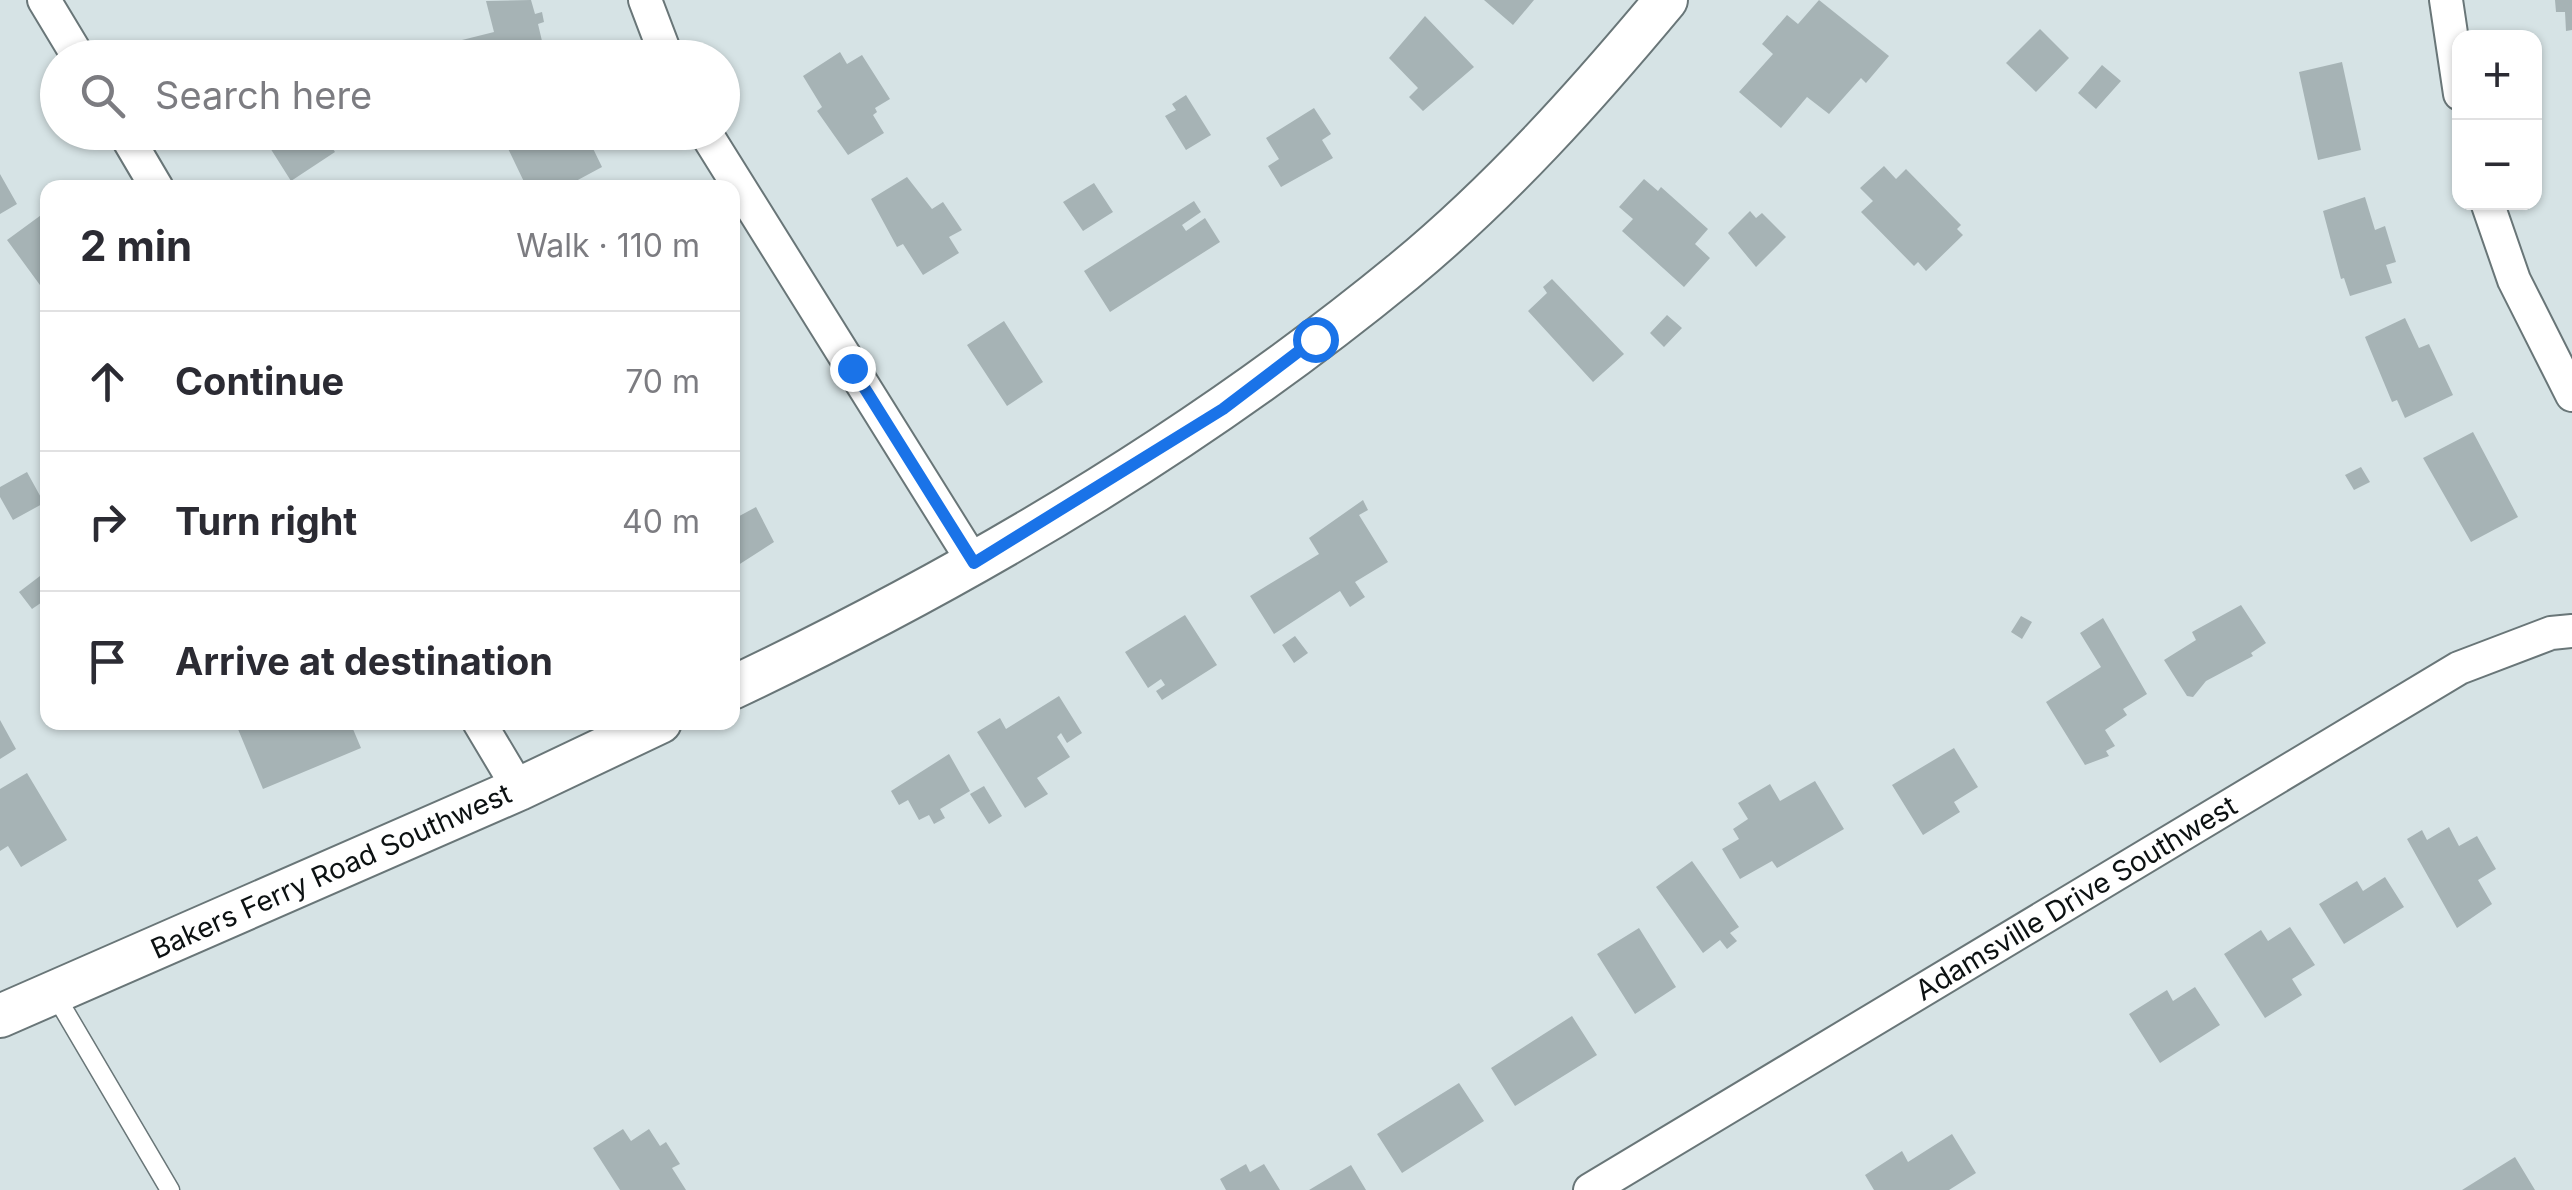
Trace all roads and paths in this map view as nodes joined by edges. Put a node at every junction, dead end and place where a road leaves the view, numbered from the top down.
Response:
1 (44, 0) edge
2 (645, 0) edge
3 (1666, 0) edge
4 (2446, 0) edge
5 (68, 40) edge
6 (660, 40) edge
7 (2452, 40) edge
8 (135, 150) edge
9 (716, 150) edge
10 (152, 180) edge
11 (735, 180) edge
12 (740, 188) edge
13 (2490, 210) edge
14 (2572, 395) edge
15 (974, 563) junction
16 (2572, 631) edge
17 (740, 684) edge
18 (484, 730) edge
19 (643, 730) edge
20 (519, 789) junction
21 (53, 992) junction
22 (0, 1016) edge
23 (170, 1190) edge
24 (1590, 1190) edge

1 - 5 street
2 - 6 street
3 - 15 street
4 - 7 street
8 - 10 street
9 - 11 street
12 - 15 street
13 - 14 street
15 - 17 street
16 - 24 street, Adamsville Drive Southwest
18 - 20 street
19 - 20 street, Bakers Ferry Road Southwest
20 - 21 street, Bakers Ferry Road Southwest
21 - 22 street, Bakers Ferry Road Southwest
21 - 23 lane

